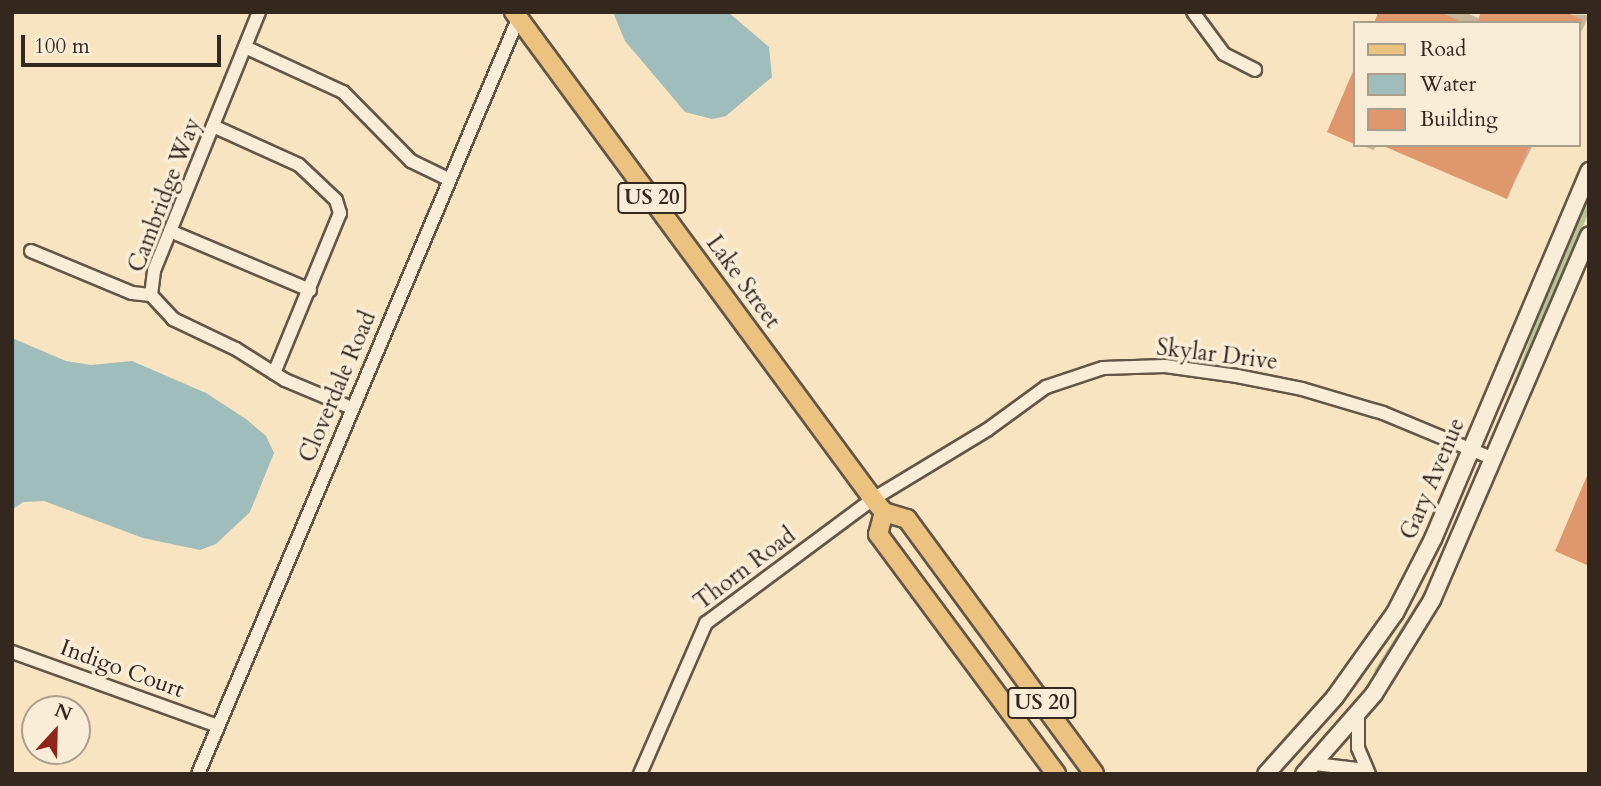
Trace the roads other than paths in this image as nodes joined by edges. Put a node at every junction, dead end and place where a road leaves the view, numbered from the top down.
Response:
1 (259, 12) edge
2 (1193, 12) edge
3 (518, 14) edge
4 (245, 47) junction
5 (1255, 70) dead end
6 (213, 126) junction
7 (1589, 171) edge
8 (448, 179) junction
9 (170, 231) junction
10 (1589, 235) edge
11 (31, 251) dead end
12 (310, 290) junction
13 (151, 295) junction
14 (274, 373) junction
15 (352, 408) junction
16 (1471, 448) junction
17 (1494, 459) junction
18 (879, 505) junction
19 (12, 652) edge
20 (1358, 715) junction
21 (218, 726) junction
22 (1309, 769) edge
23 (1368, 772) edge
24 (198, 774) edge
25 (639, 774) edge
26 (1056, 774) edge
27 (1094, 774) edge
28 (1266, 774) edge

1 - 4 street, Cambridge Way
2 - 5 street
3 - 8 street, Cloverdale Road
3 - 18 main road, Lake Street / US 20
4 - 6 street, Cambridge Way
4 - 8 street
6 - 9 street, Cambridge Way
6 - 12 street
7 - 16 main road, Gary Avenue
8 - 15 street, Cloverdale Road
9 - 12 street
9 - 13 street, Cambridge Way
10 - 17 main road
11 - 13 street
12 - 14 street
13 - 14 street, Cambridge Way
14 - 15 street, Cambridge Way
15 - 21 street, Cloverdale Road
16 - 17 street, Skylar Drive
16 - 18 street, Skylar Drive
16 - 28 main road, Gary Avenue
17 - 20 main road
18 - 25 street, Thorn Road
18 - 26 main road, US 20
18 - 27 main road, Lake Street / US 20
19 - 21 street, Indigo Court
20 - 22 main road
20 - 23 street
21 - 24 street, Cloverdale Road
22 - 23 street

